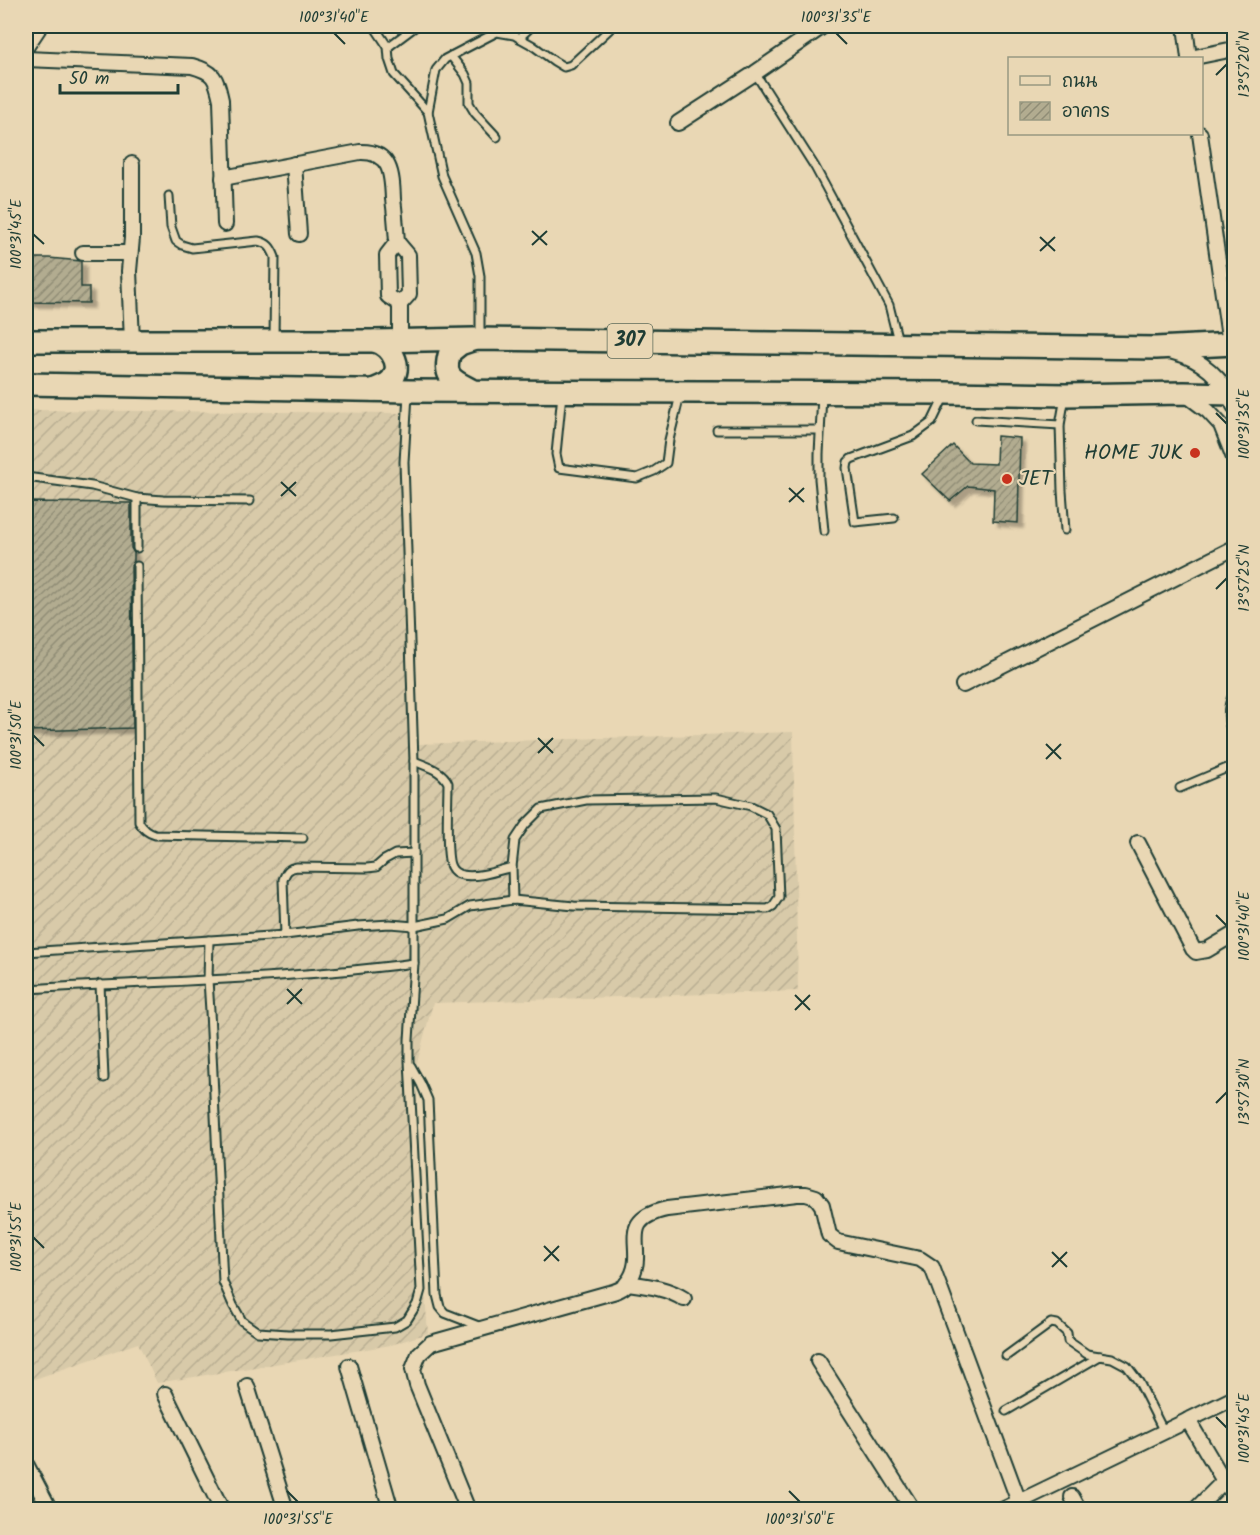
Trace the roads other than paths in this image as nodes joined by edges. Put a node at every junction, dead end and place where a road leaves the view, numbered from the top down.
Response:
1 (40, 26) edge
2 (374, 26) edge
3 (416, 26) edge
4 (532, 26) edge
5 (613, 26) edge
6 (823, 26) edge
7 (1185, 26) edge
8 (519, 38) junction
9 (26, 47) edge
10 (388, 47) junction
11 (1234, 49) edge
12 (451, 56) junction
13 (1190, 57) edge
14 (1195, 57) edge
15 (26, 59) edge
16 (754, 73) junction
17 (428, 112) junction
18 (678, 123) dead end
19 (1200, 135) edge
20 (497, 137) dead end
21 (132, 164) dead end
22 (294, 164) junction
23 (224, 178) junction
24 (169, 196) dead end
25 (225, 224) dead end
26 (298, 234) dead end
27 (397, 242) junction
28 (83, 253) dead end
29 (130, 253) junction
30 (400, 304) junction
31 (477, 340) junction
32 (26, 341) edge
33 (132, 341) junction
34 (274, 341) junction
35 (375, 341) junction
36 (400, 341) junction
37 (898, 344) junction
38 (1232, 344) edge
39 (1156, 348) junction
40 (26, 384) edge
41 (373, 390) junction
42 (409, 391) junction
43 (474, 392) junction
44 (563, 392) junction
45 (681, 392) junction
46 (822, 393) junction
47 (946, 393) junction
48 (1184, 393) junction
49 (1065, 395) junction
50 (1233, 398) edge
51 (976, 420) dead end
52 (1060, 425) junction
53 (717, 430) dead end
54 (820, 430) junction
55 (1234, 458) edge
56 (26, 477) edge
57 (136, 498) junction
58 (250, 501) dead end
59 (894, 518) dead end
60 (1065, 530) dead end
61 (824, 531) dead end
62 (137, 548) dead end
63 (1234, 548) edge
64 (137, 566) dead end
65 (963, 685) dead end
66 (1234, 693) edge
67 (1234, 740) edge
68 (414, 761) junction
69 (1234, 765) edge
70 (1180, 788) dead end
71 (303, 838) dead end
72 (1138, 843) dead end
73 (414, 854) junction
74 (512, 867) junction
75 (513, 900) junction
76 (414, 926) junction
77 (1234, 934) edge
78 (285, 935) junction
79 (209, 940) junction
80 (26, 952) edge
81 (414, 963) junction
82 (207, 980) junction
83 (100, 984) junction
84 (26, 989) edge
85 (409, 1061) junction
86 (104, 1078) dead end
87 (627, 1283) junction
88 (684, 1299) dead end
89 (483, 1328) junction
90 (1006, 1356) dead end
91 (1100, 1356) junction
92 (818, 1361) dead end
93 (349, 1366) dead end
94 (247, 1386) dead end
95 (165, 1394) dead end
96 (1234, 1398) edge
97 (1006, 1411) dead end
98 (1188, 1420) junction
99 (1164, 1432) junction
100 (26, 1464) edge
101 (1231, 1488) edge
102 (1072, 1497) dead end
103 (1019, 1502) junction
104 (50, 1509) edge
105 (222, 1509) edge
106 (286, 1509) edge
107 (391, 1509) edge
108 (468, 1509) edge
109 (913, 1509) edge
110 (1002, 1509) edge
111 (1080, 1509) edge
112 (1195, 1509) edge

1 - 9 street
2 - 10 lane
3 - 10 lane
4 - 8 lane
5 - 8 lane
6 - 16 street
7 - 13 street
8 - 12 lane
10 - 17 lane
11 - 14 street
12 - 17 lane
12 - 20 lane
15 - 23 street
16 - 18 street
16 - 37 lane
17 - 31 lane
19 - 38 street
21 - 29 street
22 - 23 street
22 - 26 street
22 - 27 street
23 - 25 street
24 - 34 lane
27 - 30 street
27 - 30 street
28 - 29 street
29 - 33 street
30 - 36 street
31 - 36 main road, 307
31 - 37 main road, 307
31 - 43 main road
32 - 33 main road, 307
33 - 34 main road, 307
34 - 35 main road, 307
35 - 36 main road, 307
35 - 41 main road
37 - 39 main road, 307
38 - 39 main road, 307
39 - 50 street
40 - 41 main road
41 - 42 main road
42 - 43 main road
42 - 68 lane
43 - 44 main road
44 - 45 main road
44 - 45 lane
45 - 46 main road
46 - 47 main road
46 - 54 lane
47 - 49 main road
47 - 59 lane
48 - 49 main road
48 - 50 main road
48 - 55 street
49 - 52 lane
51 - 52 lane
52 - 60 lane
53 - 54 lane
54 - 61 lane
56 - 57 lane
57 - 58 lane
57 - 62 lane
63 - 65 street
64 - 71 lane
66 - 67 lane
68 - 73 lane
68 - 74 lane
69 - 70 lane
72 - 77 street
73 - 76 lane
73 - 78 lane
74 - 75 lane
74 - 75 lane
75 - 76 lane
76 - 78 lane
76 - 81 lane
78 - 79 lane
79 - 80 lane
79 - 82 lane
81 - 82 lane
81 - 85 lane
82 - 83 lane
82 - 85 lane
83 - 84 lane
83 - 86 lane
85 - 89 lane
87 - 88 street
87 - 89 street
87 - 103 street
89 - 108 street
90 - 91 lane
91 - 97 lane
91 - 99 lane
92 - 109 street
93 - 107 street
94 - 106 street
95 - 105 street
96 - 98 street
98 - 99 street
98 - 101 street
99 - 103 street
100 - 104 street
101 - 112 street
102 - 111 street
103 - 110 street

